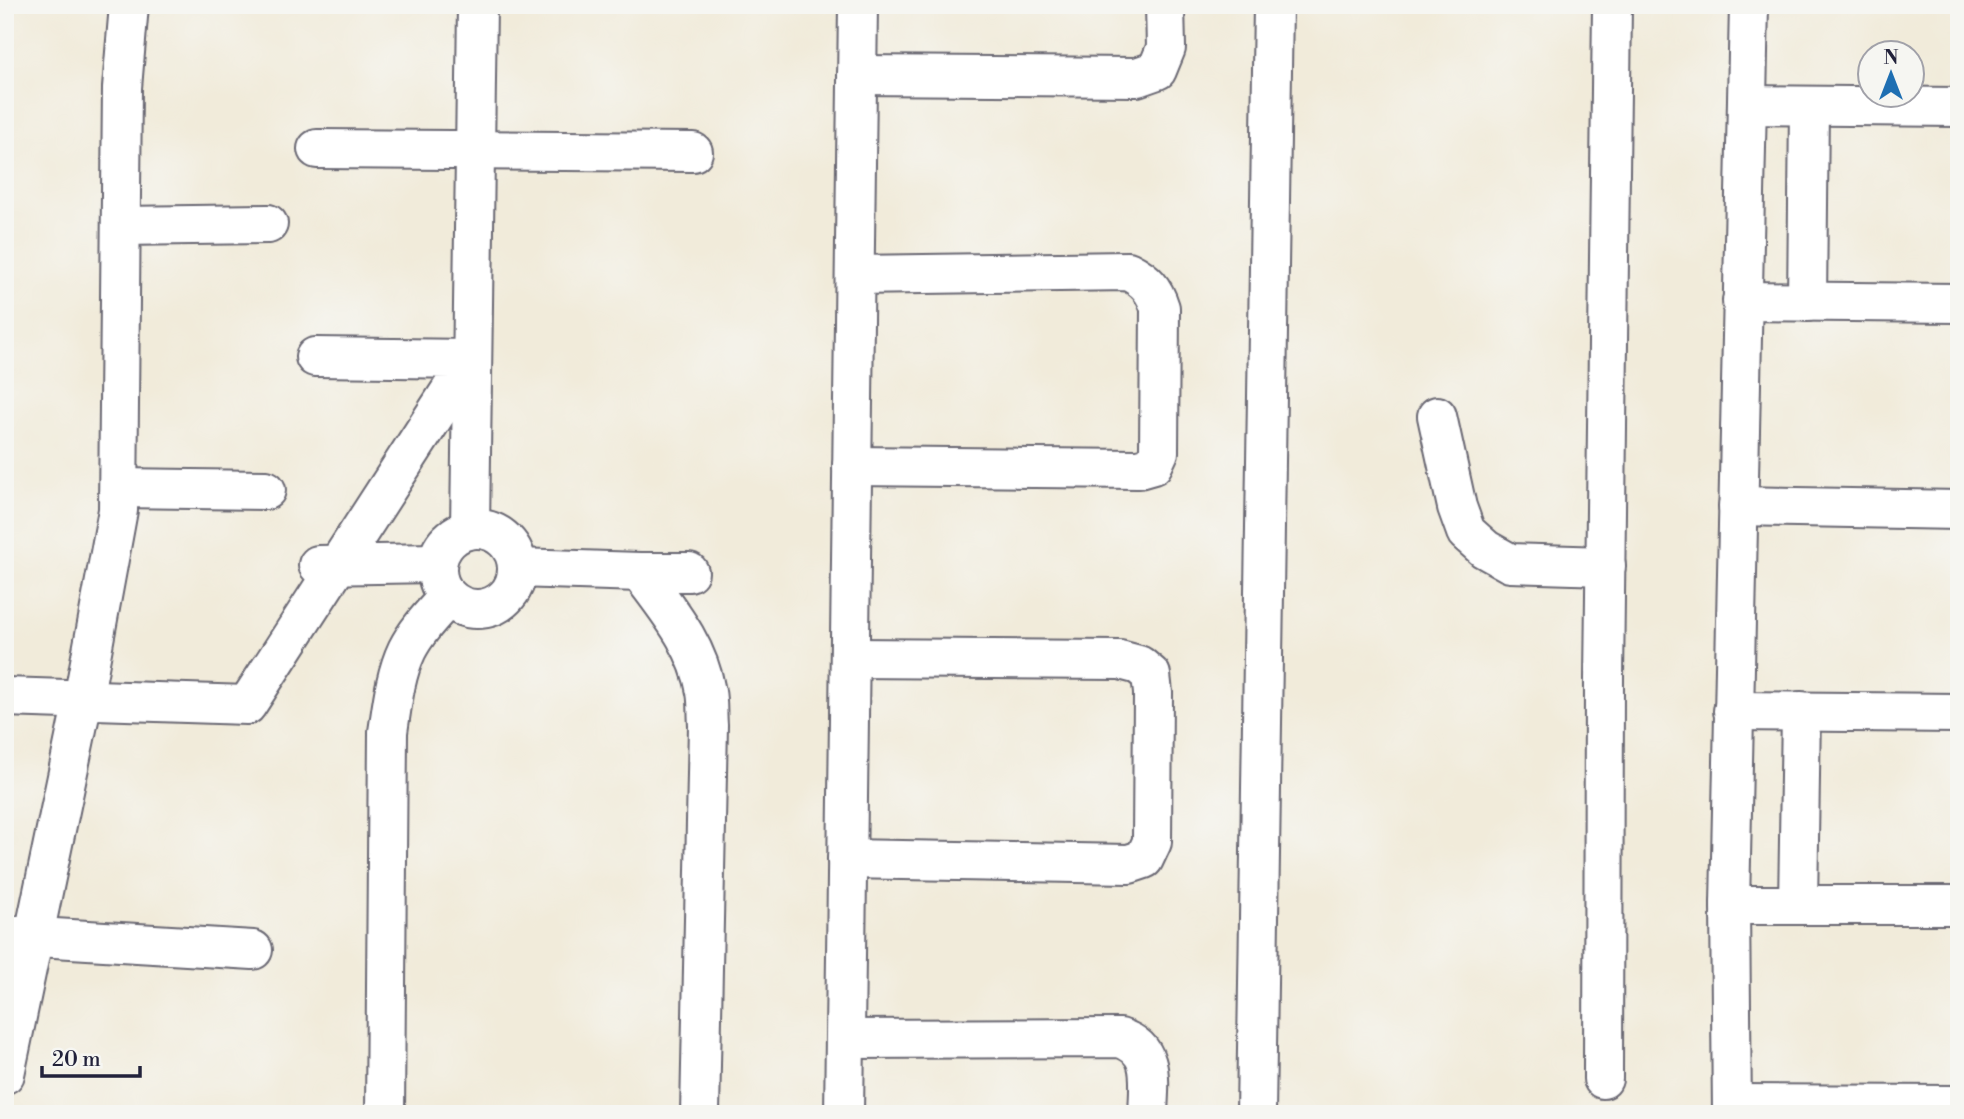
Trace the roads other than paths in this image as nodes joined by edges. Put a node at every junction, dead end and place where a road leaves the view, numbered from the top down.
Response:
1 (129, 5) edge
2 (477, 5) edge
3 (858, 5) edge
4 (1165, 5) edge
5 (1273, 5) edge
6 (1612, 5) edge
7 (1749, 5) edge
8 (857, 75) junction
9 (1747, 105) junction
10 (1809, 107) junction
11 (1959, 107) edge
12 (317, 149) dead end
13 (475, 150) junction
14 (693, 152) dead end
15 (268, 224) dead end
16 (121, 226) junction
17 (855, 275) junction
18 (1742, 301) junction
19 (1807, 302) junction
20 (1959, 303) edge
21 (315, 357) dead end
22 (471, 359) junction
23 (1437, 416) dead end
24 (852, 466) junction
25 (119, 488) junction
26 (266, 490) dead end
27 (1738, 506) junction
28 (1959, 510) edge
29 (470, 529) junction
30 (312, 565) dead end
31 (1606, 566) junction
32 (517, 568) junction
33 (640, 572) junction
34 (689, 572) dead end
35 (442, 580) junction
36 (850, 658) junction
37 (5, 697) edge
38 (83, 701) junction
39 (1734, 711) junction
40 (1801, 711) junction
41 (1959, 713) edge
42 (848, 859) junction
43 (1730, 905) junction
44 (1798, 905) junction
45 (1959, 905) edge
46 (20, 935) edge
47 (253, 950) dead end
48 (845, 1039) junction
49 (5, 1074) edge
50 (1603, 1079) dead end
51 (1959, 1105) edge
52 (1732, 1109) edge
53 (1794, 1109) edge
54 (385, 1114) edge
55 (700, 1114) edge
56 (844, 1114) edge
57 (1148, 1114) edge
58 (1256, 1114) edge

1 - 16 street
2 - 13 street
3 - 8 street
4 - 8 street
5 - 58 street
6 - 31 street
7 - 9 street
8 - 17 street
9 - 10 street
9 - 18 street
10 - 11 street
10 - 19 street
12 - 13 street
13 - 14 street
13 - 22 street
15 - 16 street
16 - 25 street
17 - 24 street
17 - 24 street
18 - 19 street
18 - 27 street
19 - 20 street
21 - 22 street
22 - 29 street
22 - 38 street
23 - 31 street
24 - 36 street
25 - 26 street
25 - 38 street
27 - 28 street
27 - 39 street
29 - 32 street
29 - 35 street
30 - 35 street
31 - 50 street
32 - 33 street
32 - 35 street
33 - 34 street
33 - 55 street
35 - 54 street
36 - 42 street
36 - 42 street
37 - 38 street
38 - 46 street
39 - 40 street
39 - 43 street
40 - 41 street
40 - 44 street
42 - 48 street
43 - 44 street
43 - 52 street
44 - 45 street
46 - 47 street
46 - 49 street
48 - 56 street
48 - 57 street
51 - 53 street
52 - 53 street

